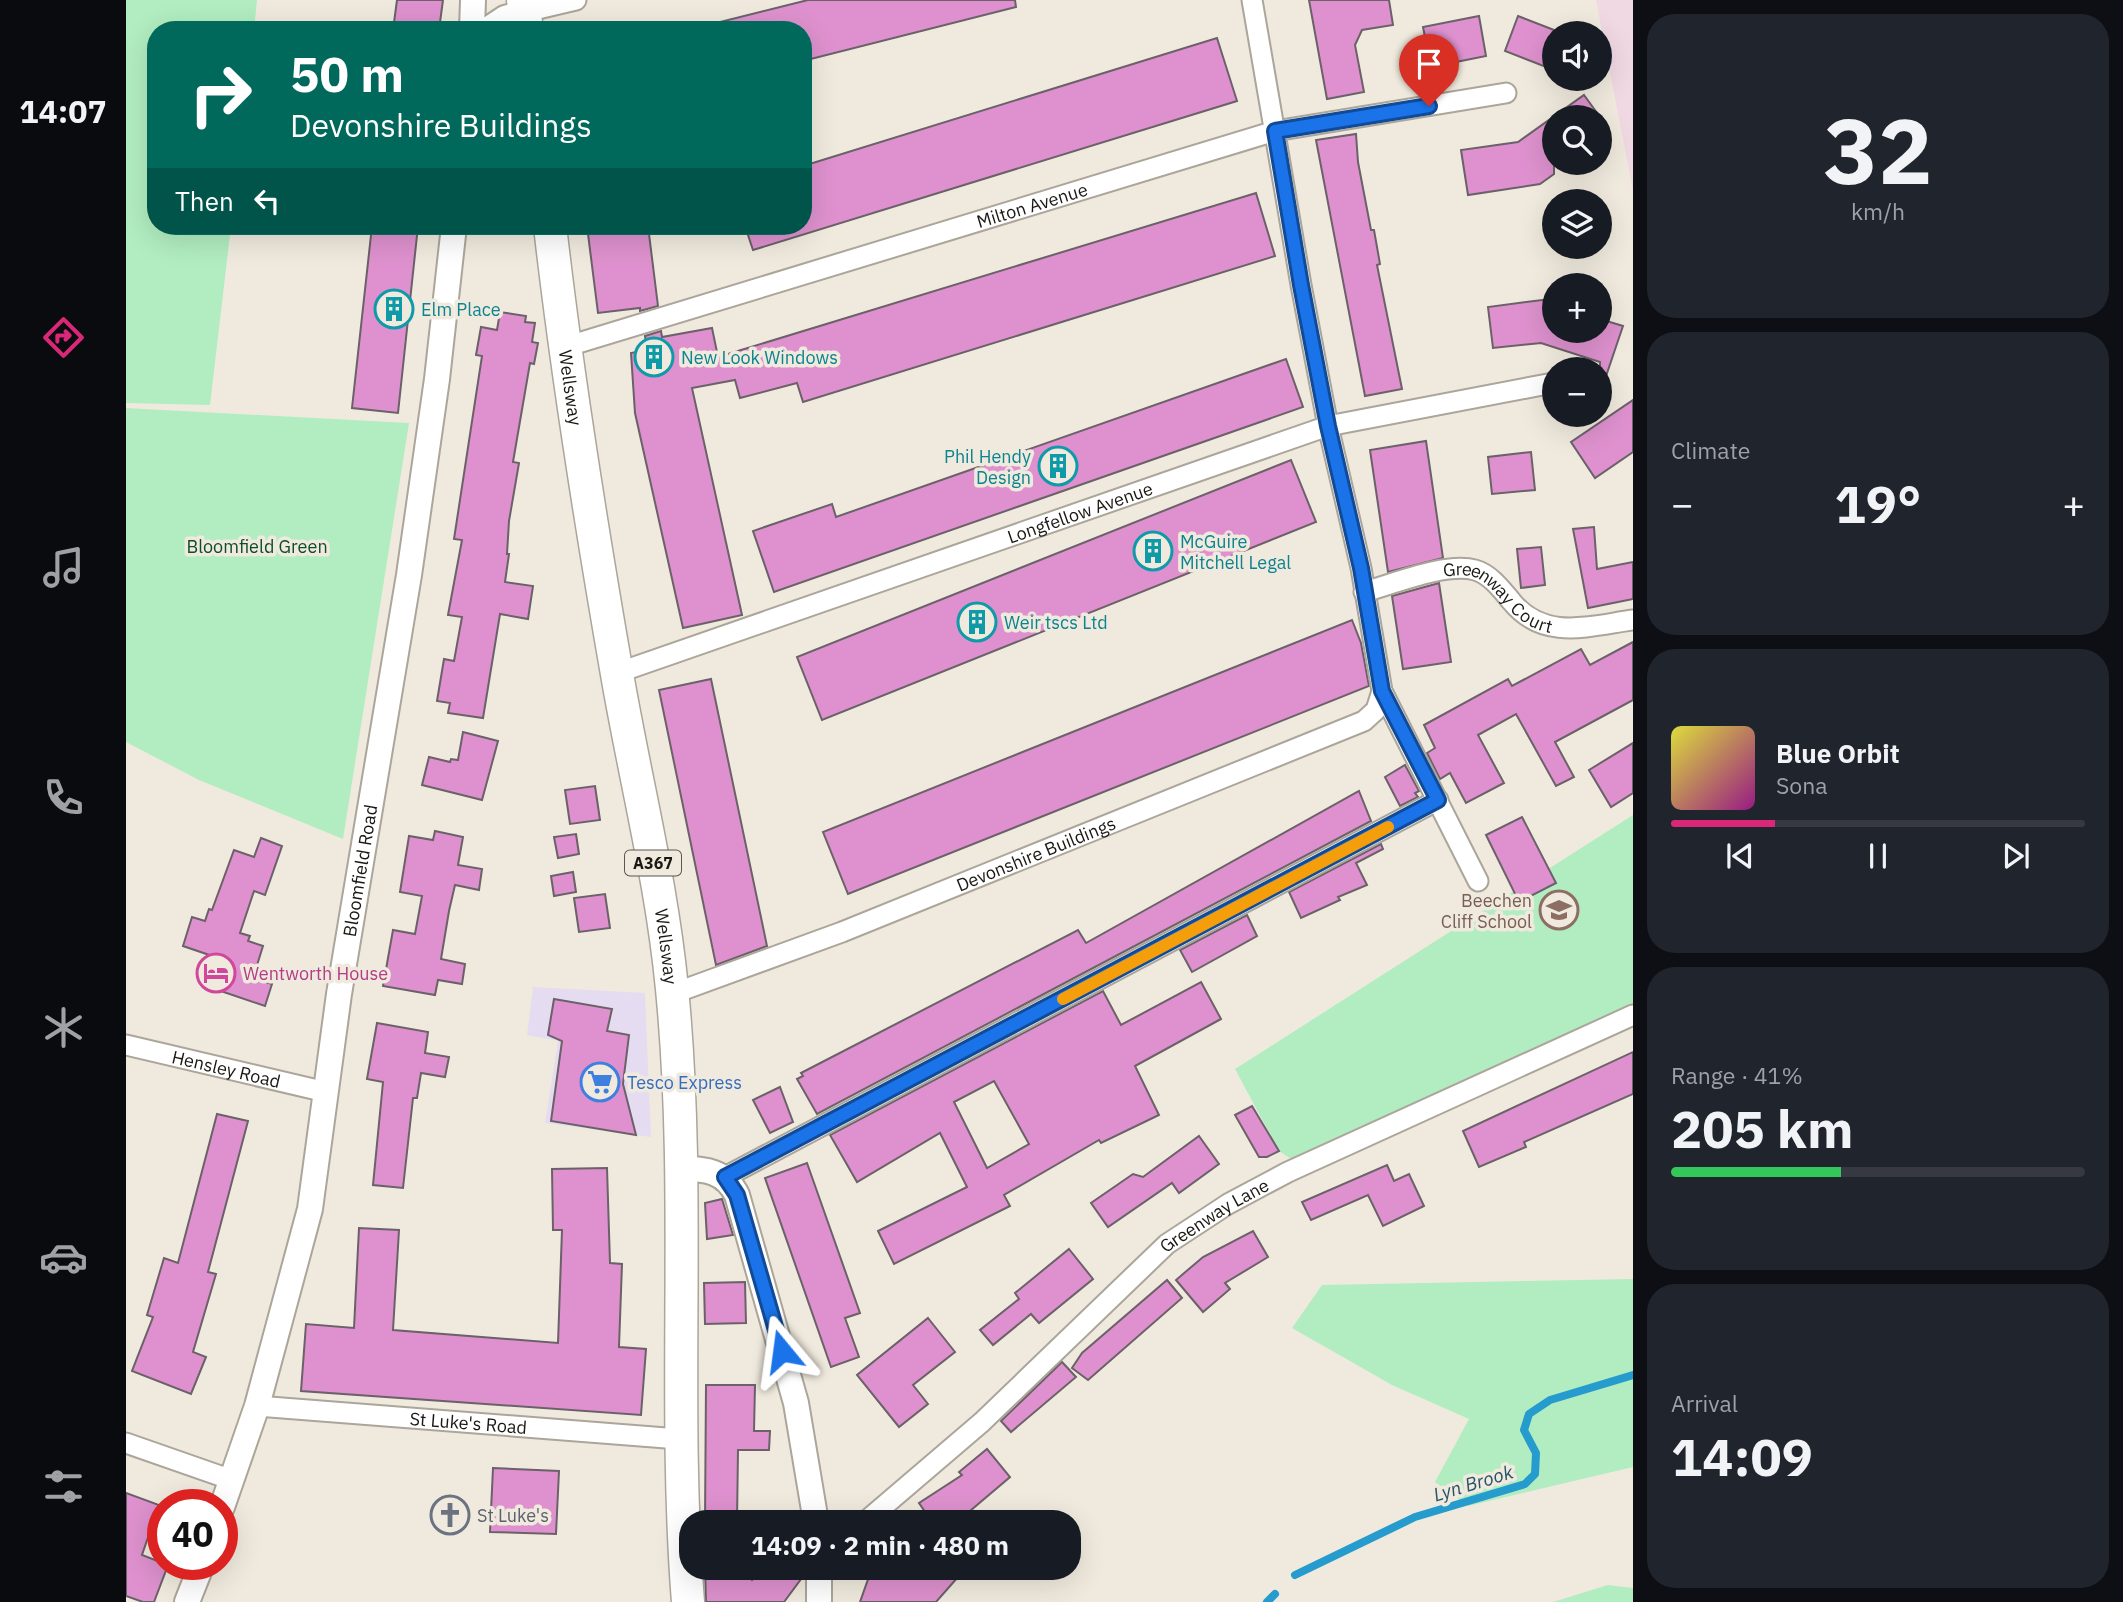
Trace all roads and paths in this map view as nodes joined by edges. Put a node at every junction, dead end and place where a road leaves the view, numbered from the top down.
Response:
1 (473, 0) edge
2 (576, 0) edge
3 (1252, 0) edge
4 (525, 14) edge
5 (472, 21) edge
6 (500, 21) edge
7 (1506, 93) dead end
8 (1275, 131) junction
9 (453, 235) edge
10 (551, 235) edge
11 (565, 347) junction
12 (1542, 385) edge
13 (1328, 426) junction
14 (1364, 592) junction
15 (1633, 620) edge
16 (617, 673) junction
17 (1382, 691) junction
18 (1438, 800) junction
19 (1478, 881) dead end
20 (672, 994) junction
21 (1633, 1015) edge
22 (126, 1045) edge
23 (326, 1092) junction
24 (680, 1168) junction
25 (725, 1177) junction
26 (257, 1406) junction
27 (679, 1439) junction
28 (126, 1443) edge
29 (232, 1480) junction
30 (229, 1489) edge
31 (680, 1508) junction
32 (815, 1510) edge
33 (879, 1510) edge
34 (196, 1580) edge
35 (819, 1580) edge
36 (187, 1602) edge
37 (670, 1602) edge
38 (688, 1602) edge
39 (819, 1602) edge

1 - 5 street
2 - 4 street
3 - 8 street
4 - 6 street
7 - 8 street, Milton Avenue
8 - 11 street, Milton Avenue
8 - 13 street
9 - 23 street, Bloomfield Road
10 - 11 main road, Wellsway / A367
11 - 16 main road, Wellsway / A367
12 - 13 street, Longfellow Avenue
13 - 14 street
13 - 16 street, Longfellow Avenue
14 - 15 street, Greenway Court
14 - 17 street
16 - 20 main road, Wellsway / A367
17 - 18 street
17 - 20 street, Devonshire Buildings
18 - 19 street
18 - 25 street
20 - 24 main road, Wellsway / A367
21 - 33 street, Greenway Lane
22 - 23 street, Hensley Road
23 - 26 street, Bloomfield Road
24 - 25 street
24 - 27 main road, Wellsway / A367
25 - 32 street
26 - 27 street, St Luke's Road
26 - 29 street, Bloomfield Road
27 - 31 main road, Wellsway / A367
28 - 29 street
29 - 30 street, Bloomfield Road
31 - 37 main road, Wellsway / A367
31 - 38 main road, Wellsway / A367
34 - 36 street
35 - 39 street

